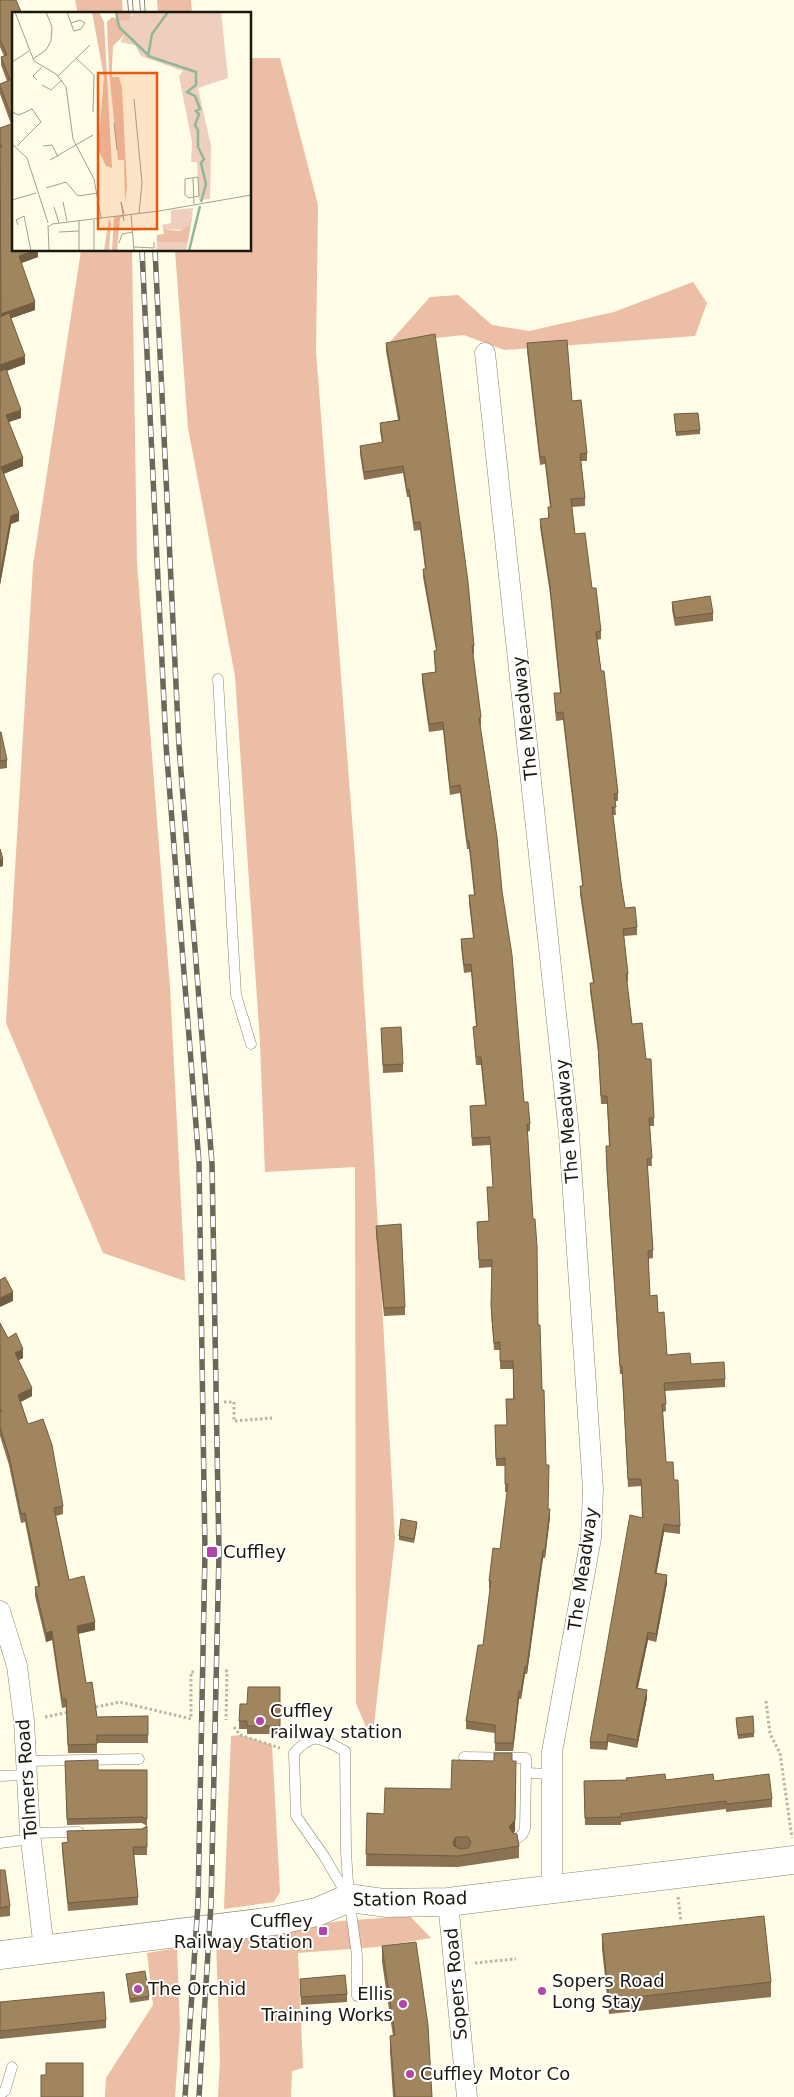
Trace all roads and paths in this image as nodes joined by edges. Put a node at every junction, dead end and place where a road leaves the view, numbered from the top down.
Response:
1 (485, 353) dead end
2 (218, 678) dead end
3 (251, 1044) dead end
4 (224, 1402) dead end
5 (272, 1418) dead end
6 (1, 1618) edge
7 (225, 1671) dead end
8 (195, 1672) dead end
9 (766, 1701) dead end
10 (82, 1710) edge
11 (72, 1711) edge
12 (226, 1720) dead end
13 (24, 1721) junction
14 (464, 1756) dead end
15 (139, 1759) dead end
16 (26, 1768) junction
17 (526, 1773) junction
18 (552, 1774) junction
19 (0, 1776) edge
20 (86, 1831) edge
21 (30, 1836) junction
22 (516, 1839) edge
23 (0, 1843) edge
24 (793, 1849) edge
25 (552, 1889) junction
26 (348, 1898) junction
27 (448, 1902) junction
28 (44, 1950) junction
29 (0, 1955) edge
30 (516, 1960) dead end
31 (454, 1965) junction
32 (357, 1996) dead end
33 (12, 2067) dead end
34 (0, 2094) edge
35 (467, 2097) edge

1 - 18 street, The Meadway
2 - 3 lane
4 - 5 path
6 - 13 street, Tolmers Road
7 - 12 path
8 - 10 path
9 - 24 path
11 - 13 path
13 - 16 street, Tolmers Road
14 - 17 lane
15 - 16 lane
16 - 19 lane
16 - 21 street, Tolmers Road
17 - 18 lane
17 - 22 lane
18 - 25 street, The Meadway
20 - 21 lane
21 - 23 lane
21 - 28 street, Tolmers Road
24 - 25 main road, Station Road
25 - 27 main road, Station Road
26 - 26 lane
26 - 27 main road, Station Road
26 - 28 main road, Station Road
26 - 32 lane
27 - 31 street, Sopers Road
28 - 29 main road, Station Road
30 - 31 path
31 - 35 street, Sopers Road
33 - 34 lane

